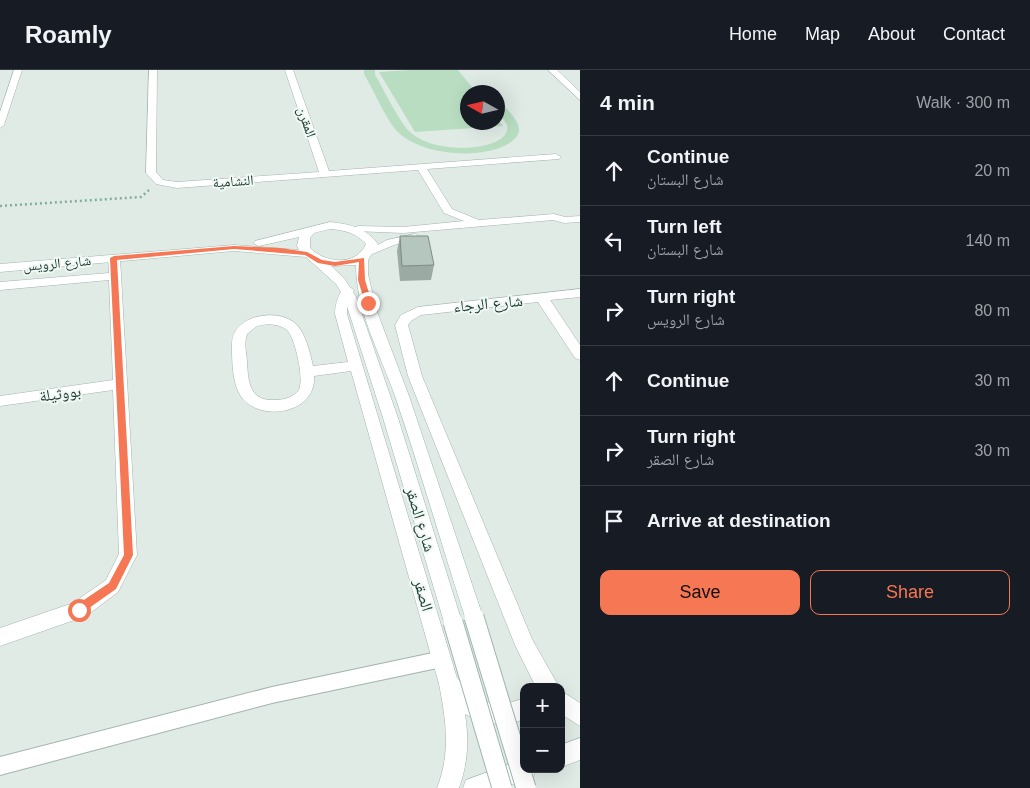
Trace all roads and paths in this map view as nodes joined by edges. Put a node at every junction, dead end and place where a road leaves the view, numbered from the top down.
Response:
1 (18, 70) edge
2 (153, 70) edge
3 (289, 70) edge
4 (552, 70) edge
5 (580, 97) edge
6 (0, 126) edge
7 (556, 157) dead end
8 (421, 166) junction
9 (325, 174) junction
10 (160, 182) junction
11 (0, 206) edge
12 (448, 210) junction
13 (580, 219) edge
14 (564, 220) junction
15 (480, 223) junction
16 (438, 227) junction
17 (358, 229) junction
18 (309, 232) junction
19 (234, 248) junction
20 (307, 254) junction
21 (366, 256) junction
22 (114, 258) junction
23 (320, 262) junction
24 (0, 268) edge
25 (114, 276) junction
26 (0, 286) edge
27 (348, 290) junction
28 (580, 293) edge
29 (542, 298) junction
30 (580, 355) edge
31 (356, 366) junction
32 (307, 372) junction
33 (120, 384) junction
34 (0, 401) edge
35 (0, 636) edge
36 (442, 659) junction
37 (544, 683) edge
38 (450, 684) junction
39 (565, 704) edge
40 (520, 711) edge
41 (580, 716) edge
42 (580, 749) edge
43 (565, 755) edge
44 (0, 766) edge
45 (520, 771) edge
46 (448, 788) edge
47 (474, 788) edge
48 (502, 788) edge
49 (526, 788) edge

1 - 6 street
2 - 10 street
3 - 9 street, المقرن
4 - 5 street
7 - 8 street, النشامية
8 - 9 street, النشامية
8 - 12 street
9 - 10 street, النشامية
10 - 11 path
12 - 15 street
12 - 16 street
13 - 14 street
14 - 15 street, شارع الرويس
14 - 21 street
15 - 16 street, شارع الرويس
16 - 17 street, شارع الرويس
17 - 18 street, شارع الرويس
17 - 21 street
18 - 19 street, شارع الرويس
18 - 20 street
19 - 20 street, شارع الرويس
19 - 22 street, شارع الرويس
20 - 23 street, شارع الصقر
21 - 23 street
21 - 49 street, شارع الصقر, bridge
22 - 24 street, شارع الرويس
22 - 25 street
23 - 27 street, شارع الصقر
25 - 26 street
25 - 33 street
27 - 31 street, الصقر
27 - 48 street, شارع الصقر, bridge
28 - 29 street, شارع الرجاء
29 - 30 street
29 - 37 street, شارع الرجاء
31 - 32 street
31 - 36 street, الصقر
32 - 32 street
33 - 34 street, بووثيلة
33 - 35 street
36 - 38 street, الصقر
36 - 44 lane
38 - 40 street
38 - 46 street, الصقر
39 - 41 street
42 - 43 street
45 - 47 street

